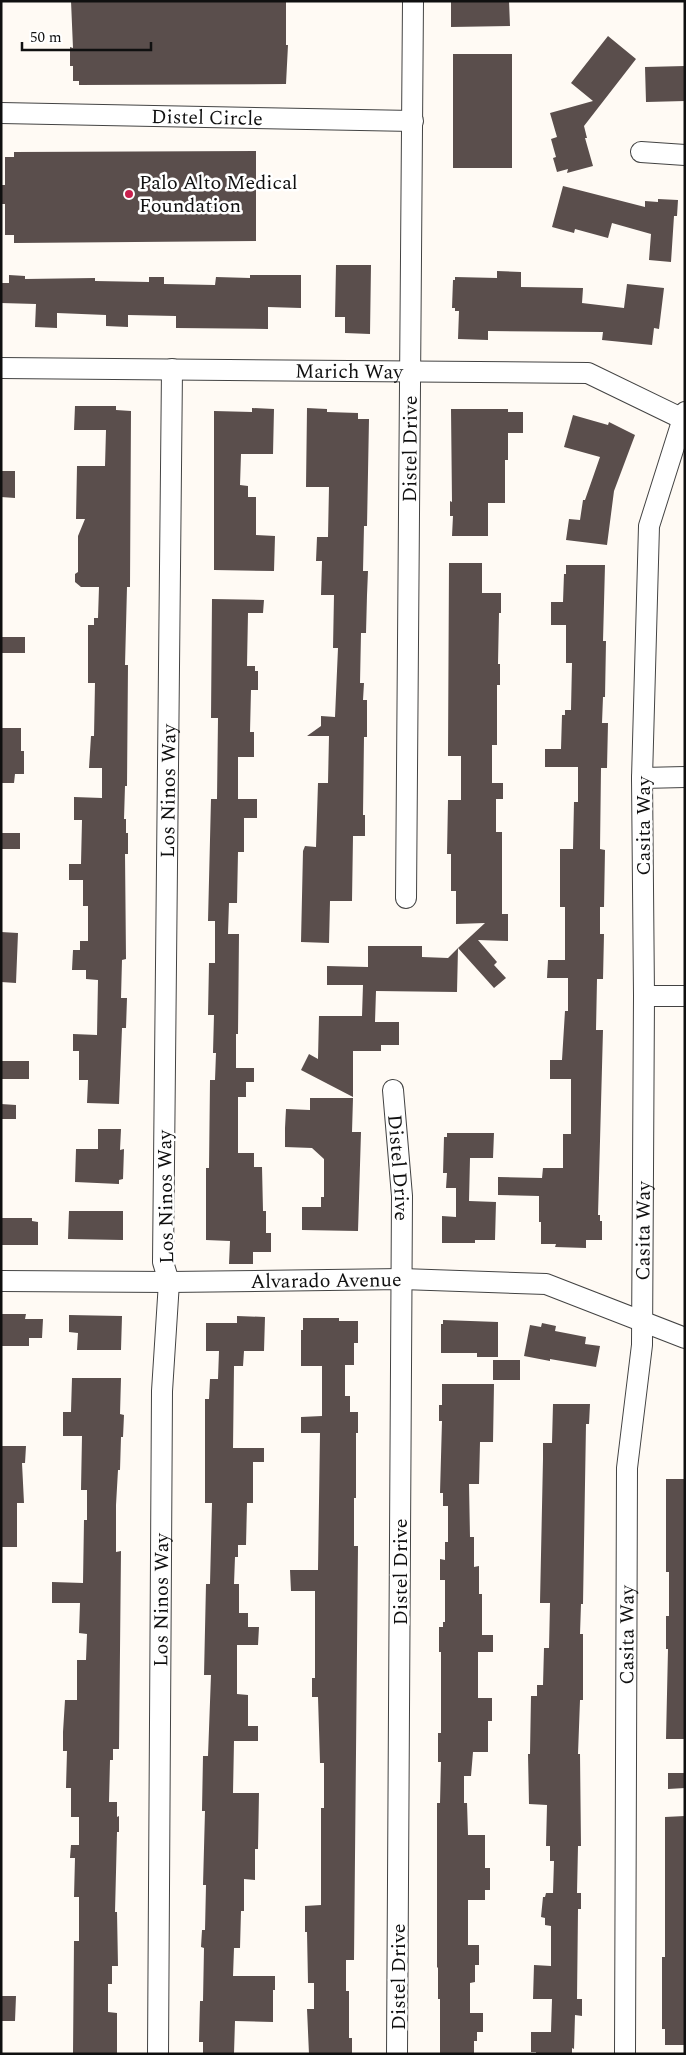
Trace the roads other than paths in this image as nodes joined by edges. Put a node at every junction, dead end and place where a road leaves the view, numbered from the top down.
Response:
1 (413, 1) edge
2 (1, 113) edge
3 (413, 121) junction
4 (641, 152) dead end
5 (685, 155) edge
6 (1, 368) edge
7 (172, 369) junction
8 (410, 370) junction
9 (684, 417) edge
10 (685, 777) edge
11 (642, 778) junction
12 (406, 898) dead end
13 (644, 996) junction
14 (685, 996) edge
15 (393, 1090) dead end
16 (402, 1279) junction
17 (1, 1281) edge
18 (168, 1282) junction
19 (642, 1322) junction
20 (685, 1338) edge
21 (158, 2054) edge
22 (397, 2054) edge
23 (625, 2054) edge

1 - 3 street, Distel Drive
2 - 3 street, Distel Circle
3 - 8 street, Distel Drive
4 - 5 street
6 - 7 street, Marich Way
7 - 8 street, Marich Way
7 - 18 street, Los Ninos Way
8 - 9 street, Marich Way
8 - 12 street, Distel Drive
9 - 11 street, Casita Way
10 - 11 street
11 - 13 street, Casita Way
13 - 14 street
13 - 19 street, Casita Way
15 - 16 street, Distel Drive
16 - 18 street, Alvarado Avenue
16 - 19 street, Alvarado Avenue
16 - 22 street, Distel Drive
17 - 18 street, Alvarado Avenue
18 - 21 street, Los Ninos Way
19 - 20 street, Alvarado Avenue
19 - 23 street, Casita Way

